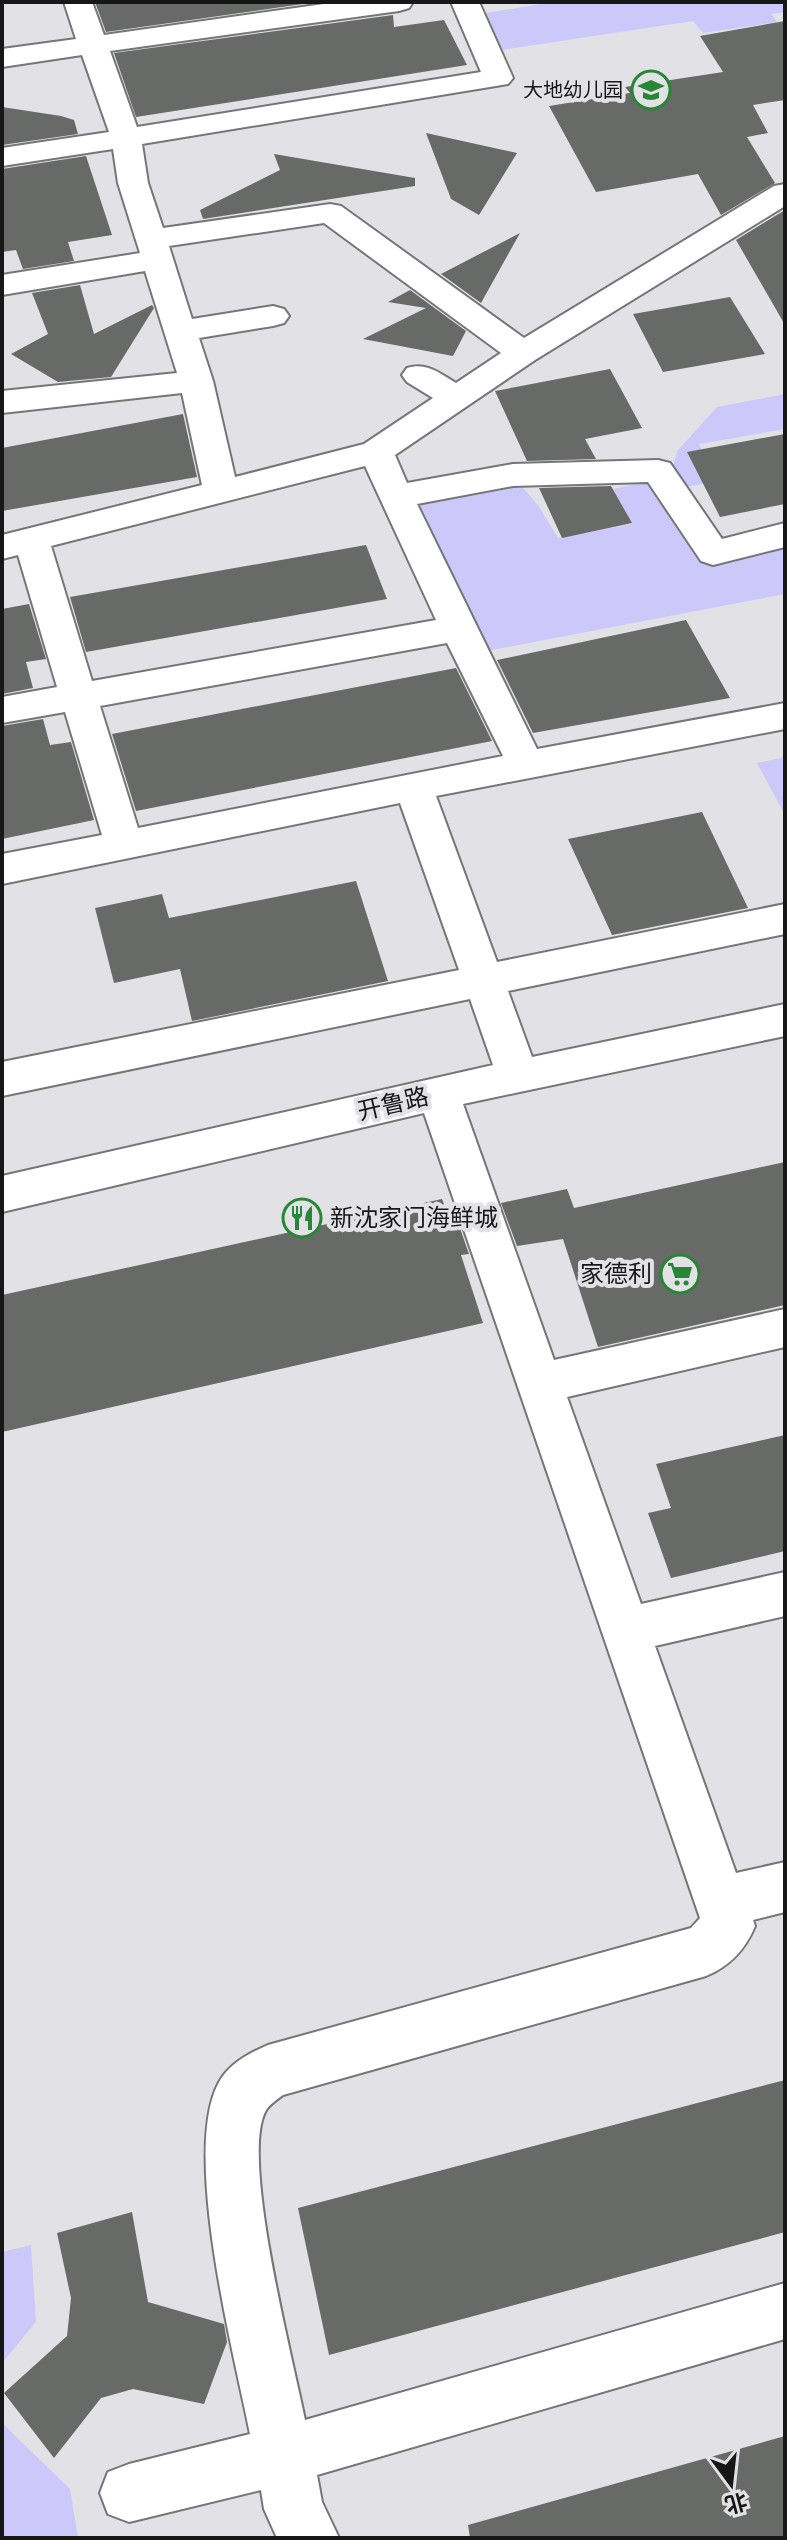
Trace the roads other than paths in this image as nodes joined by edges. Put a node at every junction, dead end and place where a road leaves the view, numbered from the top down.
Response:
1 (78, 2) edge
2 (399, 2) edge
3 (465, 2) edge
4 (94, 46) junction
5 (2, 58) edge
6 (126, 138) junction
7 (2, 157) edge
8 (785, 193) edge
9 (155, 249) junction
10 (2, 285) edge
11 (273, 316) dead end
12 (180, 331) junction
13 (523, 353) junction
14 (419, 375) dead end
15 (196, 381) junction
16 (456, 398) junction
17 (2, 402) edge
18 (376, 452) junction
19 (221, 491) junction
20 (396, 496) junction
21 (785, 535) edge
22 (17, 543) edge
23 (458, 629) junction
24 (77, 697) junction
25 (2, 710) edge
26 (785, 716) edge
27 (526, 765) junction
28 (413, 787) junction
29 (124, 845) junction
30 (2, 869) edge
31 (785, 919) edge
32 (482, 981) junction
33 (785, 1020) edge
34 (518, 1076) junction
35 (2, 1079) edge
36 (438, 1093) junction
37 (2, 1194) edge
38 (785, 1328) edge
39 (540, 1383) junction
40 (785, 1594) edge
41 (626, 1630) junction
42 (785, 1887) edge
43 (721, 1902) junction
44 (785, 2311) edge
45 (284, 2455) junction
46 (129, 2493) dead end
47 (309, 2538) edge

1 - 4 street
2 - 4 street
3 - 6 street
4 - 5 street
4 - 6 street
6 - 7 street
6 - 9 street
8 - 13 street
9 - 10 street
9 - 12 street
9 - 13 street
11 - 12 street
12 - 15 street
13 - 16 street
14 - 16 street
15 - 17 street
15 - 19 street
16 - 18 street
18 - 19 street
18 - 20 street
19 - 22 street
20 - 21 street
20 - 23 street
22 - 24 street
23 - 24 street
23 - 27 street
24 - 25 street
24 - 29 street
26 - 27 street
27 - 28 street
28 - 29 street
28 - 32 street
29 - 30 street
31 - 32 street
32 - 34 street
32 - 35 street
33 - 34 street, 开鲁路
34 - 36 street, 开鲁路
36 - 37 street, 开鲁路
36 - 39 street
38 - 39 street
39 - 41 street
40 - 41 street
41 - 43 street
42 - 43 street
43 - 45 street
44 - 45 street
45 - 46 street
45 - 47 street

